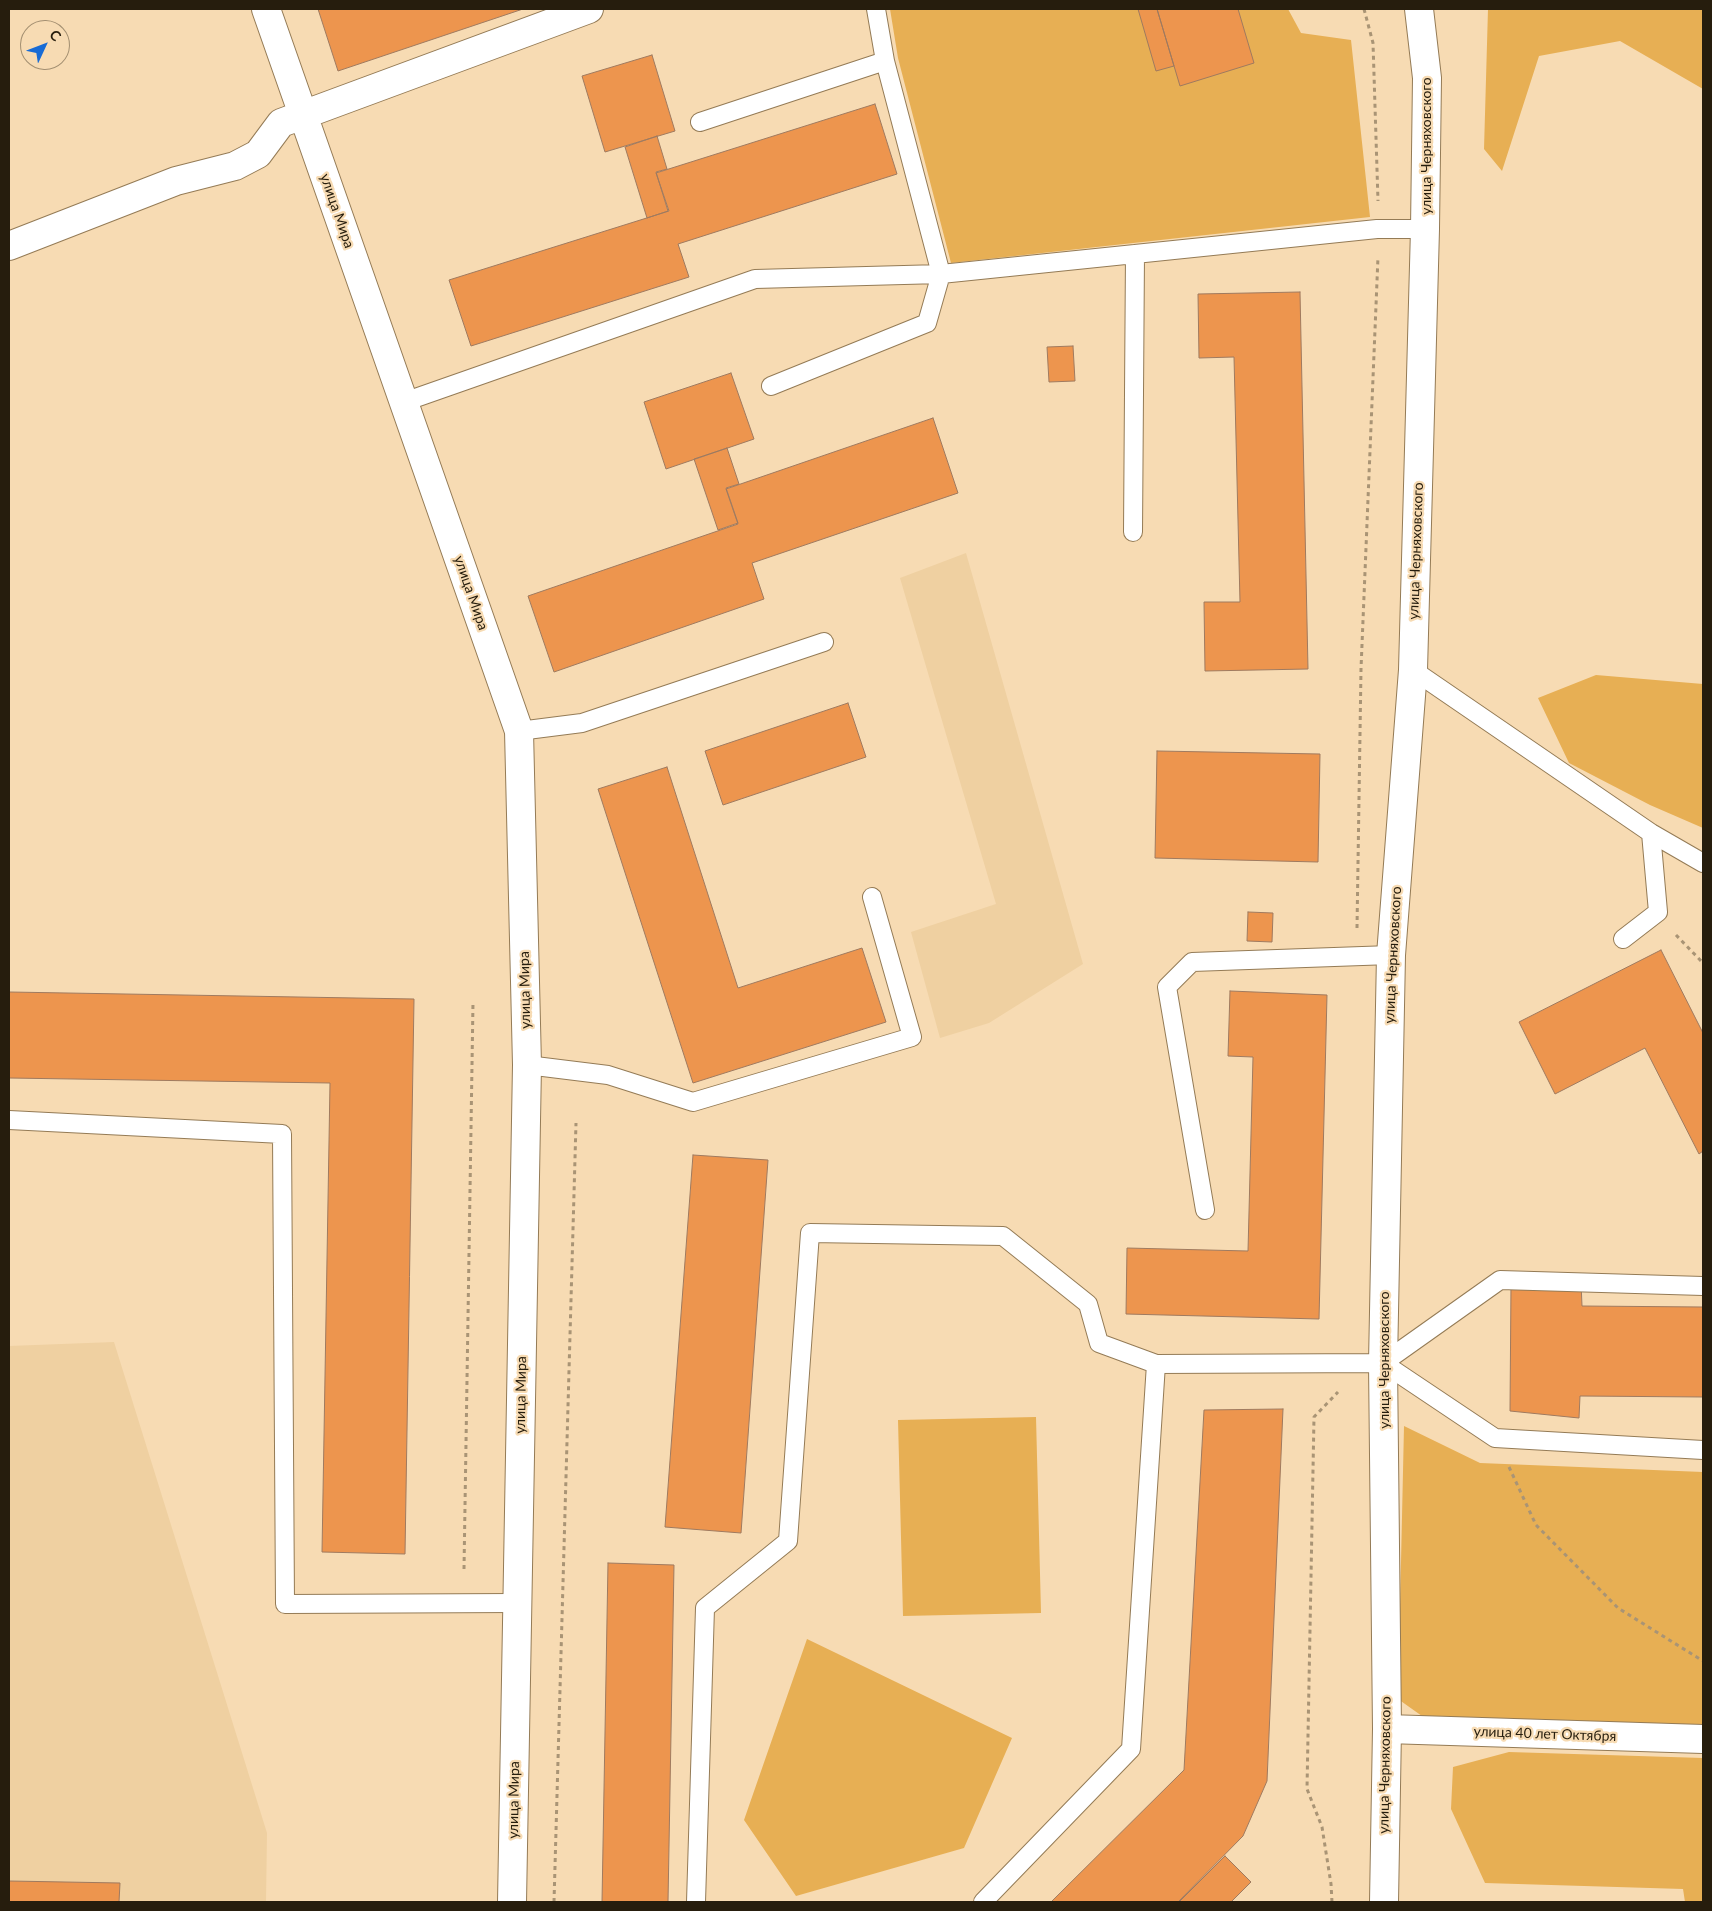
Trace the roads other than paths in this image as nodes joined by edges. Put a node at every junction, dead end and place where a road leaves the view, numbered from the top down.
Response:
1 (266, 9) edge
2 (589, 9) edge
3 (876, 9) edge
4 (1419, 9) edge
5 (560, 14) edge
6 (885, 61) junction
7 (303, 115) junction
8 (700, 122) dead end
9 (1425, 229) junction
10 (9, 246) edge
11 (1135, 254) junction
12 (941, 274) junction
13 (772, 386) dead end
14 (404, 402) junction
15 (1133, 532) dead end
16 (824, 642) dead end
17 (1413, 670) junction
18 (519, 731) junction
19 (1651, 832) junction
20 (1703, 863) edge
21 (872, 897) dead end
22 (1623, 939) dead end
23 (1391, 955) junction
24 (527, 1065) junction
25 (9, 1120) edge
26 (1205, 1210) dead end
27 (1703, 1286) edge
28 (1383, 1363) junction
29 (1156, 1364) junction
30 (1703, 1450) edge
31 (517, 1603) junction
32 (1387, 1729) junction
33 (1703, 1739) edge
34 (512, 1902) edge
35 (696, 1902) edge
36 (983, 1902) edge
37 (1384, 1902) edge

1 - 7 street, улица Мира
2 - 5 street
3 - 6 lane
4 - 9 street, улица Черняховского
5 - 7 street
6 - 8 lane
6 - 12 lane
7 - 10 street
7 - 14 street, улица Мира
9 - 11 lane
9 - 17 street, улица Черняховского
11 - 12 lane
11 - 15 lane
12 - 13 lane
12 - 14 lane
14 - 18 street, улица Мира
16 - 18 lane
17 - 19 lane
17 - 23 street, улица Черняховского
18 - 24 street, улица Мира
19 - 20 lane
19 - 22 lane
21 - 24 lane
23 - 26 lane
23 - 28 street, улица Черняховского
24 - 31 street, улица Мира
25 - 31 lane
27 - 28 lane
28 - 29 lane
28 - 30 lane
28 - 32 street, улица Черняховского
29 - 35 lane
29 - 36 lane
31 - 34 street, улица Мира
32 - 33 street, улица 40 лет Октября
32 - 37 street, улица Черняховского

